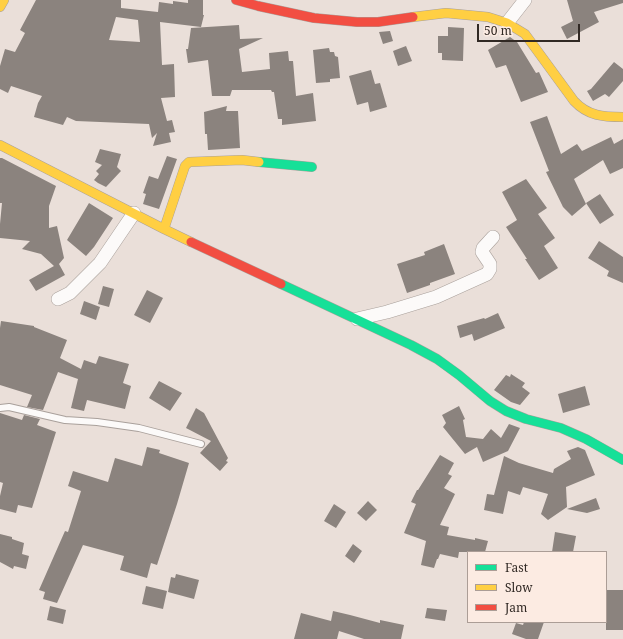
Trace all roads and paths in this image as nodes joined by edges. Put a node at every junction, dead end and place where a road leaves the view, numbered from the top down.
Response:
1 (4, 0) edge
2 (236, 0) edge
3 (525, 0) edge
4 (0, 7) edge
5 (507, 23) junction
6 (623, 117) edge
7 (0, 145) edge
8 (312, 167) dead end
9 (134, 213) junction
10 (164, 229) junction
11 (493, 237) dead end
12 (58, 299) dead end
13 (358, 319) junction
14 (0, 408) edge
15 (201, 444) dead end
16 (623, 460) edge

1 - 4 street
2 - 5 street
3 - 5 street
5 - 6 street
7 - 9 street
8 - 10 street
9 - 10 street
9 - 12 street
10 - 13 street
11 - 13 street
13 - 16 street
14 - 15 lane

